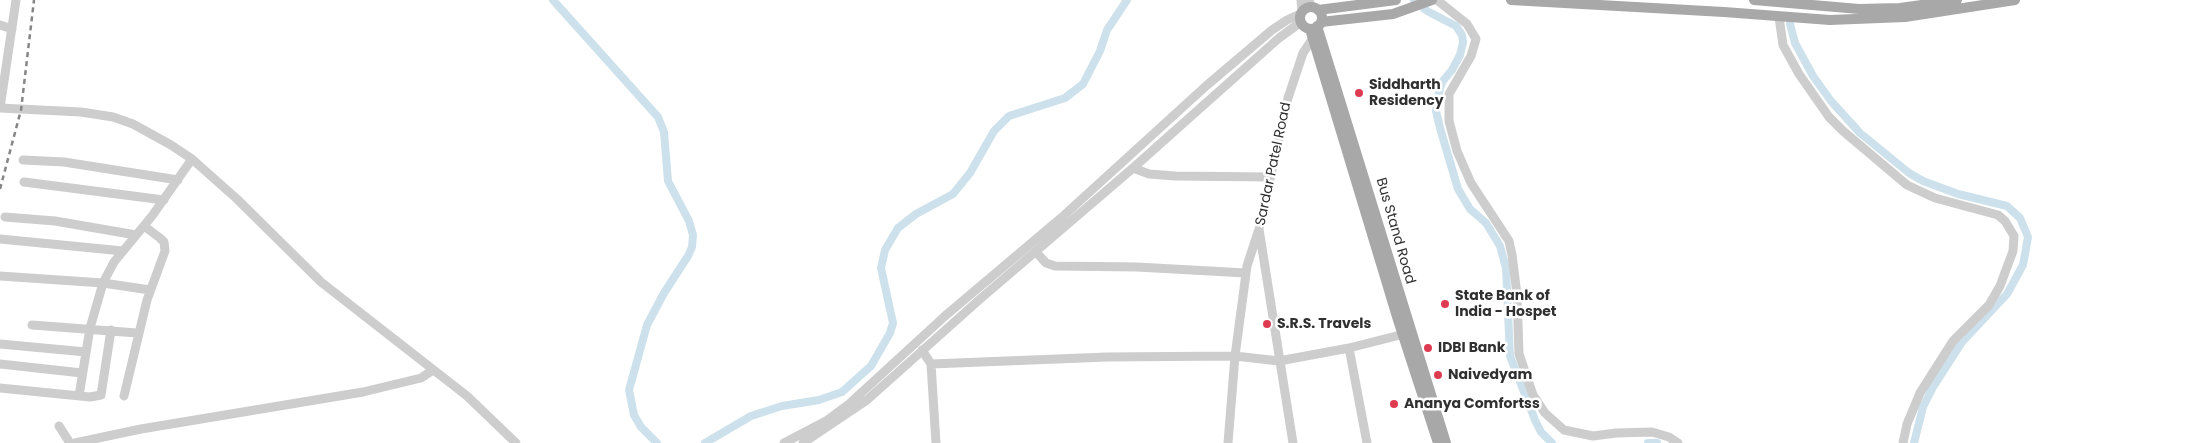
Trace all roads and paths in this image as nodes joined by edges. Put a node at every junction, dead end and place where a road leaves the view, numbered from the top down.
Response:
1 (16, 0) edge
2 (1302, 0) edge
3 (1396, 0) edge
4 (1432, 0) edge
5 (1512, 0) edge
6 (1754, 0) edge
7 (1957, 0) edge
8 (2015, 0) edge
9 (1307, 11) edge
10 (1779, 17) junction
11 (0, 25) edge
12 (12, 29) junction
13 (1315, 29) junction
14 (4, 55) edge
15 (0, 108) edge
16 (192, 159) junction
17 (23, 160) dead end
18 (1133, 168) junction
19 (1269, 177) junction
20 (178, 180) junction
21 (24, 182) dead end
22 (164, 200) junction
23 (6, 217) dead end
24 (144, 226) junction
25 (1259, 229) junction
26 (136, 234) junction
27 (0, 239) edge
28 (123, 251) junction
29 (1036, 252) junction
30 (1246, 273) junction
31 (0, 276) edge
32 (103, 282) junction
33 (150, 290) junction
34 (32, 325) dead end
35 (90, 328) junction
36 (111, 330) junction
37 (1407, 333) junction
38 (137, 334) junction
39 (0, 344) edge
40 (1349, 348) junction
41 (922, 350) junction
42 (86, 352) junction
43 (1235, 356) junction
44 (1279, 361) junction
45 (0, 364) edge
46 (931, 364) junction
47 (433, 370) junction
48 (82, 373) junction
49 (0, 388) edge
50 (79, 396) junction
51 (124, 396) dead end
52 (59, 426) dead end
53 (70, 443) edge
54 (75, 443) edge
55 (516, 443) edge
56 (784, 443) edge
57 (803, 443) edge
58 (936, 443) edge
59 (1228, 443) edge
60 (1293, 443) edge
61 (1367, 443) edge
62 (1438, 443) edge
63 (1446, 443) edge
64 (1678, 443) edge
65 (1903, 443) edge

1 - 12 street
2 - 9 street
3 - 9 main road
4 - 13 main road
4 - 64 street
5 - 10 main road
6 - 7 main road
8 - 10 main road
9 - 13 main road
9 - 13 main road, Bus Stand Road
9 - 18 street
9 - 56 street
10 - 65 street
11 - 12 street
12 - 14 street
13 - 19 street, Sardar Patel Road
13 - 37 main road, Bus Stand Road
14 - 15 street
15 - 16 street
16 - 20 street
16 - 47 street
17 - 20 street
18 - 19 street
18 - 29 street
19 - 25 street, Sardar Patel Road
20 - 22 street
21 - 22 street
22 - 24 street
23 - 26 street
24 - 26 street
24 - 33 street
25 - 30 street
25 - 44 street, Sardar Patel Road
26 - 28 street
27 - 28 street
28 - 32 street
29 - 30 street
29 - 41 street
30 - 43 street
31 - 32 street
32 - 33 street
32 - 35 street
33 - 38 street
34 - 35 street
35 - 36 street
35 - 42 street
36 - 38 street
36 - 50 street
37 - 40 street
37 - 62 main road, Bus Stand Road
37 - 63 main road, Bus Stand Road
38 - 51 street
39 - 42 street
40 - 44 street
40 - 61 street
41 - 46 street
41 - 57 street
42 - 48 street
43 - 44 street
43 - 46 street
43 - 59 street
44 - 60 street, Sardar Patel Road
45 - 48 street
46 - 58 street
47 - 54 street
47 - 55 street
48 - 50 street
49 - 50 street
52 - 53 street

